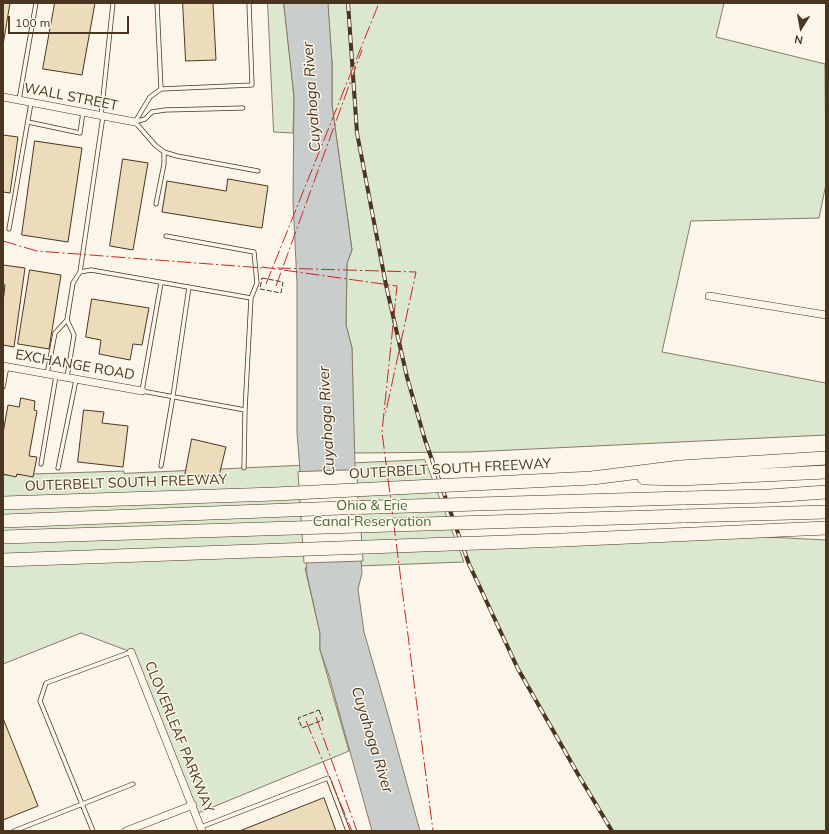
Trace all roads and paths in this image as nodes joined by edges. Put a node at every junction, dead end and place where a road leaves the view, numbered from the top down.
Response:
1 (36, 3) edge
2 (114, 3) edge
3 (157, 3) edge
4 (249, 3) edge
5 (161, 89) junction
6 (3, 97) edge
7 (19, 100) junction
8 (31, 103) junction
9 (243, 108) dead end
10 (83, 112) junction
11 (102, 116) junction
12 (28, 122) junction
13 (135, 122) junction
14 (164, 152) junction
15 (258, 171) dead end
16 (156, 204) dead end
17 (8, 229) dead end
18 (166, 236) dead end
19 (80, 272) junction
20 (162, 283) junction
21 (189, 287) junction
22 (709, 296) dead end
23 (250, 298) junction
24 (826, 316) edge
25 (67, 320) junction
26 (5, 366) edge
27 (47, 374) junction
28 (56, 375) junction
29 (67, 377) junction
30 (76, 379) junction
31 (3, 387) edge
32 (142, 391) junction
33 (173, 396) junction
34 (245, 410) junction
35 (826, 458) edge
36 (41, 464) dead end
37 (160, 466) dead end
38 (58, 468) dead end
39 (244, 468) dead end
40 (826, 472) edge
41 (680, 473) junction
42 (826, 492) edge
43 (3, 503) edge
44 (826, 512) edge
45 (3, 521) edge
46 (825, 529) edge
47 (3, 537) edge
48 (3, 560) edge
49 (132, 652) joint
50 (133, 784) dead end
51 (82, 804) junction
52 (193, 805) junction
53 (202, 829) edge
54 (14, 831) edge
55 (93, 831) edge
56 (126, 831) edge
57 (348, 831) edge

1 - 7 lane
2 - 11 lane
3 - 5 lane
4 - 5 lane
5 - 13 lane
6 - 7 street, WALL STREET
7 - 8 street, WALL STREET
8 - 10 street, WALL STREET
8 - 12 lane
9 - 13 lane
10 - 11 street, WALL STREET
10 - 12 lane
11 - 13 street, WALL STREET
11 - 19 lane
12 - 17 lane
13 - 14 lane
14 - 15 lane
14 - 16 lane
18 - 23 lane
19 - 20 lane
19 - 25 lane
20 - 21 lane
20 - 32 lane
21 - 23 lane
21 - 33 lane
22 - 24 street
23 - 34 lane
25 - 27 lane
25 - 29 lane
26 - 27 street, EXCHANGE ROAD
26 - 31 lane
27 - 28 street, EXCHANGE ROAD
28 - 29 street, EXCHANGE ROAD
28 - 36 lane
29 - 30 street, EXCHANGE ROAD
30 - 32 street, EXCHANGE ROAD
30 - 38 lane
32 - 33 lane
33 - 34 lane
33 - 37 lane
34 - 39 lane
35 - 41 highway
40 - 41 highway, OUTERBELT SOUTH FREEWAY
41 - 43 highway, OUTERBELT SOUTH FREEWAY, bridge
42 - 45 highway, bridge
44 - 47 highway, bridge
46 - 48 highway, bridge
49 - 51 lane
49 - 52 street, CLOVERLEAF PARKWAY
50 - 51 lane
51 - 54 lane
51 - 55 lane
52 - 53 street, CLOVERLEAF PARKWAY
52 - 56 street
53 - 57 lane

